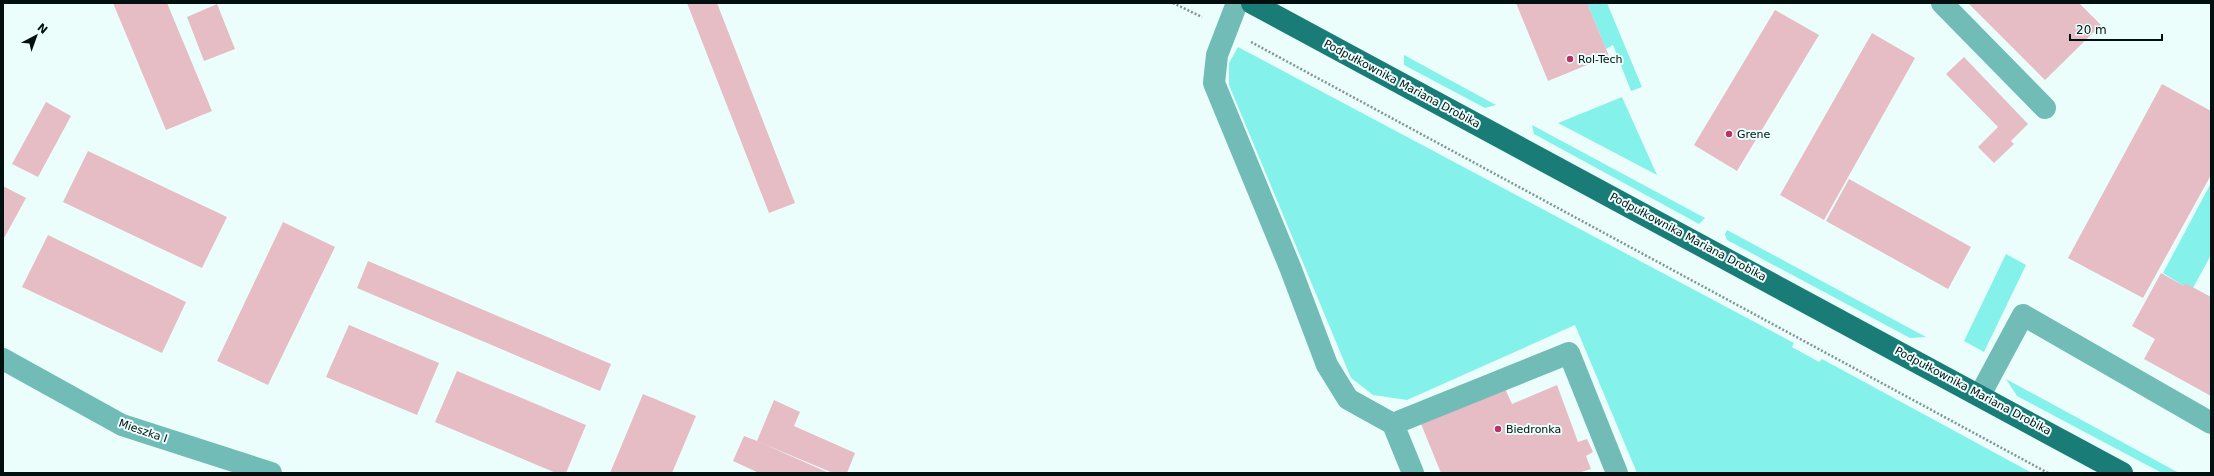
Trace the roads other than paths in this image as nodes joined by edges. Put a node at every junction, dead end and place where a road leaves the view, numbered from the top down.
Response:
1 (1237, 3) edge
2 (1252, 3) edge
3 (1942, 3) edge
4 (2045, 108) dead end
5 (3, 359) edge
6 (1980, 395) junction
7 (2211, 423) edge
8 (1394, 424) junction
9 (271, 473) edge
10 (1413, 473) edge
11 (1617, 473) edge
12 (2122, 473) edge

1 - 8 street
2 - 6 main road, Podpułkownika Mariana Drobika
3 - 4 street
5 - 9 street, Mieszka I
6 - 7 street
6 - 12 main road, Podpułkownika Mariana Drobika
8 - 10 street
8 - 11 street

